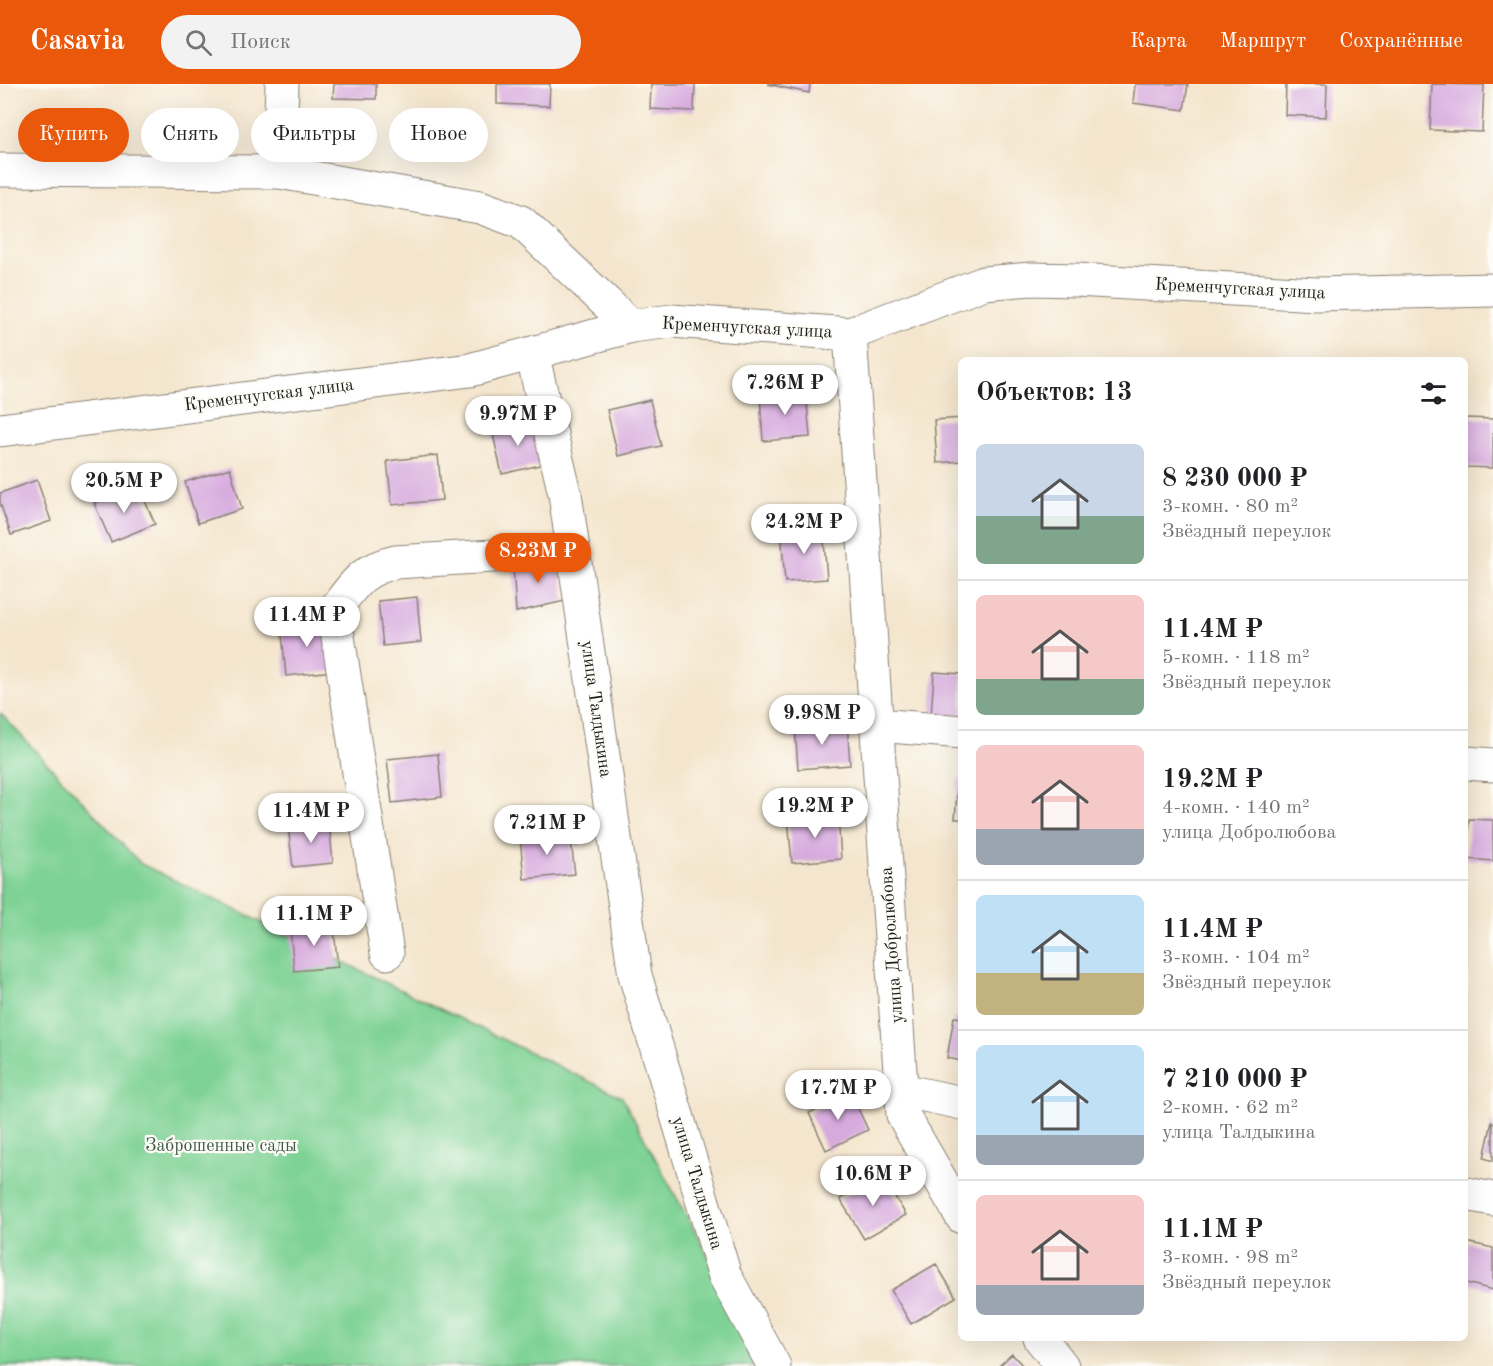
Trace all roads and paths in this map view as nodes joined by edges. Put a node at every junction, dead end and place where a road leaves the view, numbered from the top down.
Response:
1 (282, 84) edge
2 (0, 170) edge
3 (279, 172) junction
4 (1493, 290) edge
5 (631, 326) junction
6 (850, 334) junction
7 (532, 353) junction
8 (0, 430) edge
9 (573, 551) junction
10 (879, 725) junction
11 (958, 732) edge
12 (1468, 763) edge
13 (1493, 765) edge
14 (387, 953) dead end
15 (901, 1090) junction
16 (958, 1103) edge
17 (1468, 1194) edge
18 (1493, 1199) edge
19 (958, 1210) edge
20 (1042, 1341) edge
21 (774, 1366) edge
22 (1062, 1366) edge

1 - 3 street
2 - 3 street
3 - 5 street
4 - 6 street, Кременчугская улица
5 - 6 street, Кременчугская улица
5 - 7 street, Кременчугская улица
6 - 10 street, улица Добролюбова
7 - 8 street, Кременчугская улица
7 - 9 street, улица Талдыкина
9 - 14 street
9 - 21 street, улица Талдыкина
10 - 11 street
10 - 15 street, улица Добролюбова
12 - 13 street
15 - 16 street
15 - 19 street, улица Добролюбова
17 - 18 street
20 - 22 street

